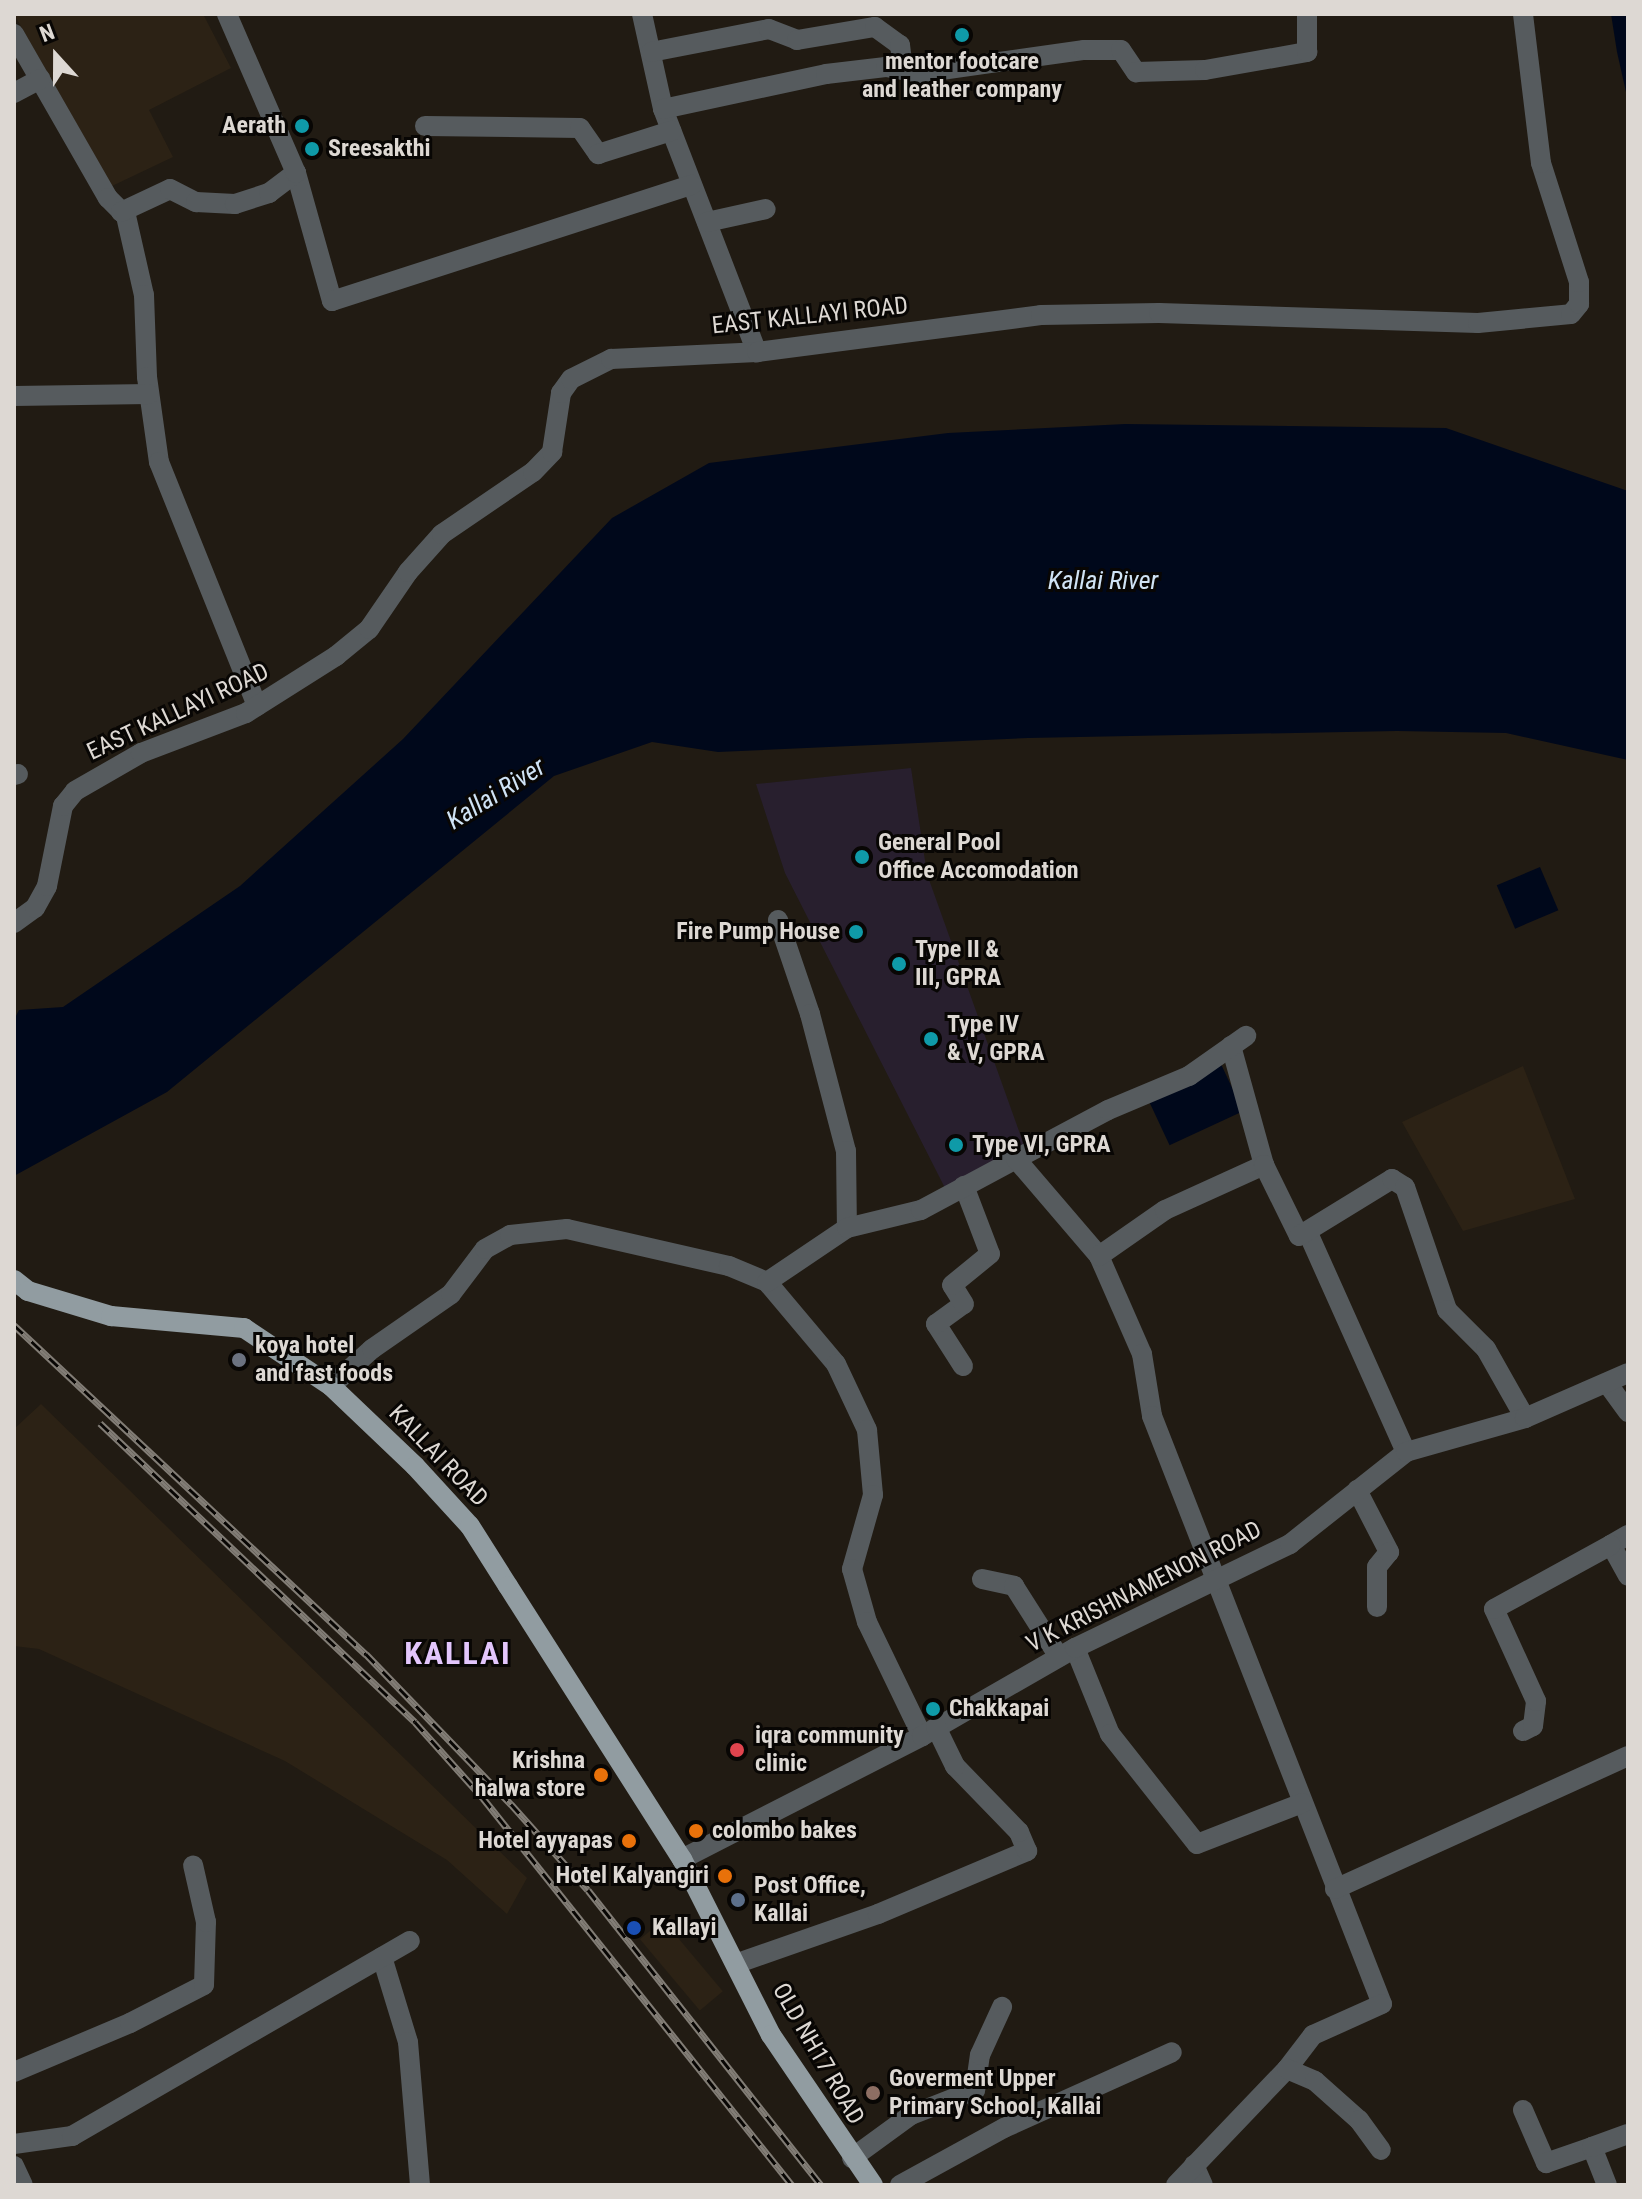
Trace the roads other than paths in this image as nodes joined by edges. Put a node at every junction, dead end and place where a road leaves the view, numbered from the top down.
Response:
1 (227, 14) edge
2 (642, 14) edge
3 (1307, 14) edge
4 (1523, 14) edge
5 (14, 34) edge
6 (651, 52) junction
7 (903, 70) junction
8 (40, 79) junction
9 (14, 93) edge
10 (663, 109) junction
11 (425, 126) dead end
12 (671, 131) junction
13 (296, 173) junction
14 (692, 185) junction
15 (766, 209) dead end
16 (121, 212) junction
17 (707, 222) junction
18 (757, 352) junction
19 (149, 394) junction
20 (14, 396) edge
21 (257, 706) junction
22 (778, 920) dead end
23 (14, 923) edge
24 (1016, 1159) junction
25 (1264, 1165) junction
26 (964, 1186) junction
27 (847, 1228) junction
28 (1308, 1233) junction
29 (1099, 1256) junction
30 (14, 1280) edge
31 (767, 1282) junction
32 (963, 1366) dead end
33 (1628, 1373) edge
34 (1607, 1383) junction
35 (331, 1386) junction
36 (1628, 1412) edge
37 (1525, 1418) junction
38 (1406, 1452) junction
39 (1357, 1490) junction
40 (1620, 1540) edge
41 (1628, 1576) edge
42 (1218, 1578) junction
43 (982, 1579) dead end
44 (1377, 1607) dead end
45 (1067, 1652) junction
46 (929, 1731) junction
47 (1523, 1731) dead end
48 (1628, 1756) edge
49 (1302, 1803) junction
50 (682, 1859) junction
51 (193, 1865) dead end
52 (1335, 1889) junction
53 (410, 1941) dead end
54 (382, 1957) junction
55 (738, 1963) junction
56 (1002, 2007) dead end
57 (1172, 2052) dead end
58 (1287, 2069) junction
59 (14, 2072) edge
60 (1523, 2110) dead end
61 (1628, 2134) edge
62 (14, 2144) edge
63 (1592, 2147) junction
64 (1381, 2150) dead end
65 (852, 2158) junction
66 (1194, 2165) junction
67 (14, 2166) edge
68 (867, 2183) edge
69 (23, 2185) edge
70 (420, 2185) edge
71 (900, 2185) edge
72 (1176, 2185) edge
73 (1203, 2185) edge
74 (1607, 2185) edge

1 - 13 street
2 - 6 street
3 - 7 street
4 - 18 street, EAST KALLAYI ROAD
5 - 8 street
6 - 7 street
6 - 10 street
7 - 10 street
8 - 9 street
8 - 16 street
10 - 12 street
11 - 12 street
12 - 14 street
13 - 14 street
13 - 16 street
14 - 17 street
15 - 17 street
16 - 19 street
17 - 18 street
18 - 21 street, EAST KALLAYI ROAD
19 - 20 street
19 - 21 street
21 - 23 street, EAST KALLAYI ROAD
22 - 27 street
24 - 25 street
24 - 26 street
24 - 29 street
25 - 28 street
25 - 29 street
26 - 27 street
26 - 32 street
27 - 31 street
28 - 37 street
28 - 38 street
29 - 42 street
30 - 35 main road, KALLAI ROAD
31 - 35 street
31 - 46 street
33 - 34 street, V K KRISHNAMENON ROAD
34 - 36 street
34 - 37 street, V K KRISHNAMENON ROAD
35 - 50 main road, KALLAI ROAD
37 - 38 street, V K KRISHNAMENON ROAD
38 - 39 street, V K KRISHNAMENON ROAD
39 - 42 street, V K KRISHNAMENON ROAD
39 - 44 street
40 - 41 street
40 - 47 street
42 - 45 street, V K KRISHNAMENON ROAD
42 - 49 street
43 - 45 street
45 - 46 street, V K KRISHNAMENON ROAD
45 - 49 street
46 - 50 street, V K KRISHNAMENON ROAD
46 - 55 street
48 - 52 street
49 - 52 street
50 - 55 main road, OLD NH17 ROAD
51 - 59 street
52 - 58 street
53 - 54 street
54 - 62 street
54 - 70 street
55 - 65 main road, OLD NH17 ROAD
56 - 65 street
57 - 71 street
58 - 64 street
58 - 66 street
60 - 63 street
61 - 63 street
63 - 74 street
65 - 68 main road, OLD NH17 ROAD
66 - 72 street
66 - 73 street
67 - 69 street

